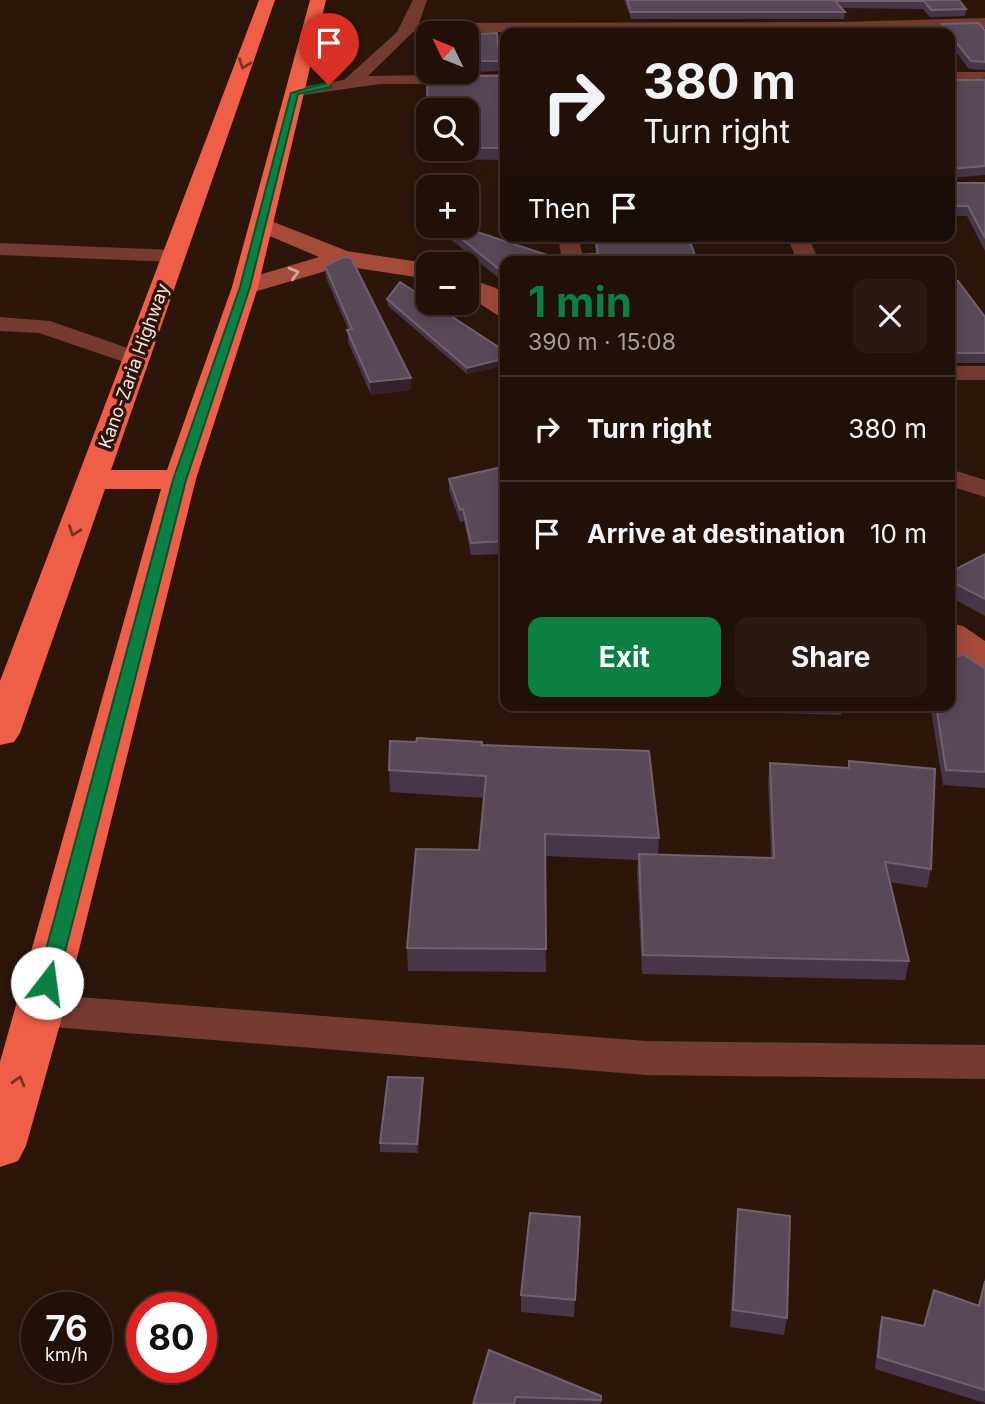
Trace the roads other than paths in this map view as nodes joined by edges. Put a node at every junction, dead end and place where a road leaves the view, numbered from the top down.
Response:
1 (267, 0) edge
2 (318, 0) edge
3 (420, 0) edge
4 (985, 23) edge
5 (407, 28) junction
6 (955, 77) edge
7 (985, 77) edge
8 (500, 79) edge
9 (352, 81) junction
10 (295, 93) junction
11 (261, 224) junction
12 (0, 249) edge
13 (174, 257) junction
14 (342, 258) junction
15 (416, 268) edge
16 (245, 287) junction
17 (479, 291) edge
18 (500, 304) edge
19 (0, 324) edge
20 (136, 359) junction
21 (955, 373) edge
22 (985, 373) edge
23 (955, 479) edge
24 (92, 480) junction
25 (180, 480) junction
26 (985, 489) edge
27 (955, 637) edge
28 (985, 658) edge
29 (0, 733) edge
30 (40, 1010) junction
31 (985, 1062) edge
32 (0, 1146) edge

1 -> 13 highway, Kano-Zaria Highway
2 - 10 highway
3 - 5 street
4 - 5 street
5 - 9 street
6 - 7 street
8 - 9 street
9 - 10 street
10 - 11 highway
11 - 14 street
11 - 16 highway
12 - 13 street
13 - 20 highway, Kano-Zaria Highway
14 - 15 street
16 -> 14 street
16 - 25 highway
17 - 18 street
19 - 20 street
20 - 24 highway, Kano-Zaria Highway
21 - 22 street
23 - 26 street
24 - 25 highway
24 -> 29 highway, Kano-Zaria Highway
25 - 30 highway
27 - 28 street
30 - 31 street
32 -> 30 highway

